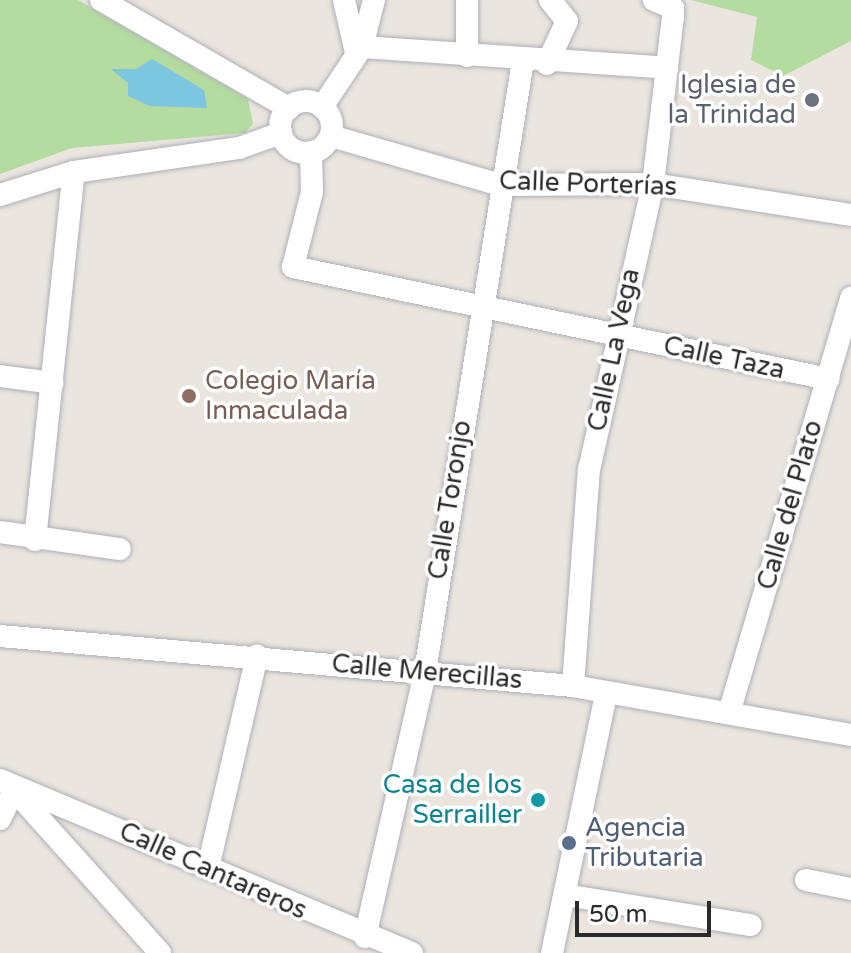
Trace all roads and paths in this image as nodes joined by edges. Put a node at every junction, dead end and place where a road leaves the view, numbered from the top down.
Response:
1 (101, 0) edge
2 (344, 0) edge
3 (374, 0) edge
4 (467, 0) edge
5 (550, 0) edge
6 (654, 0) edge
7 (359, 53) junction
8 (467, 56) junction
9 (523, 61) junction
10 (547, 64) junction
11 (667, 68) junction
12 (322, 107) junction
13 (289, 108) junction
14 (281, 133) junction
15 (331, 136) junction
16 (311, 152) junction
17 (74, 172) junction
18 (653, 184) junction
19 (501, 185) junction
20 (0, 195) edge
21 (851, 215) edge
22 (851, 298) edge
23 (480, 306) junction
24 (615, 335) junction
25 (0, 376) edge
26 (828, 379) junction
27 (53, 383) junction
28 (0, 532) edge
29 (35, 540) junction
30 (120, 549) dead end
31 (0, 636) edge
32 (257, 656) junction
33 (425, 672) junction
34 (573, 686) junction
35 (606, 695) junction
36 (729, 713) junction
37 (851, 735) edge
38 (7, 785) edge
39 (0, 819) edge
40 (208, 868) junction
41 (806, 880) dead end
42 (851, 889) edge
43 (565, 895) junction
44 (751, 925) dead end
45 (365, 937) junction
46 (160, 953) edge
47 (412, 953) edge
48 (552, 953) edge

1 - 13 street
2 - 7 street
3 - 7 street
4 - 8 street
5 - 10 street
6 - 11 street, Calle La Vega
7 - 8 street
7 - 12 street
8 - 9 street
9 - 10 street
9 - 19 street, Calle Toronjo
10 - 11 street
11 - 18 street, Calle La Vega
12 - 13 street
12 - 15 street
13 - 14 street
14 - 16 street
14 - 17 street
15 - 16 street
15 - 19 street, Calle Porterías
16 - 23 street, Calle Taza
17 - 20 street
17 - 27 street
18 - 19 street, Calle Porterías
18 - 21 street, Calle Porterías
18 - 24 street, Calle La Vega
19 - 23 street, Calle Toronjo
22 - 26 street, Calle del Plato
23 - 24 street, Calle Taza
23 - 33 street, Calle Toronjo
24 - 26 street, Calle Taza
24 - 34 street, Calle La Vega
25 - 27 street
26 - 36 street, Calle del Plato
27 - 29 street
28 - 29 street
29 - 30 street
31 - 32 street, Calle Merecillas
32 - 33 street, Calle Merecillas
32 - 40 street
33 - 34 street, Calle Merecillas
33 - 45 street, Calle Toronjo
34 - 35 street, Calle Merecillas
35 - 36 street, Calle Merecillas
35 - 43 street
36 - 37 street, Calle Merecillas
38 - 39 street
38 - 40 street, Calle Cantareros
38 - 46 street
40 - 45 street, Calle Cantareros
41 - 42 street
43 - 44 street
43 - 48 street
45 - 47 street, Calle Cantareros

